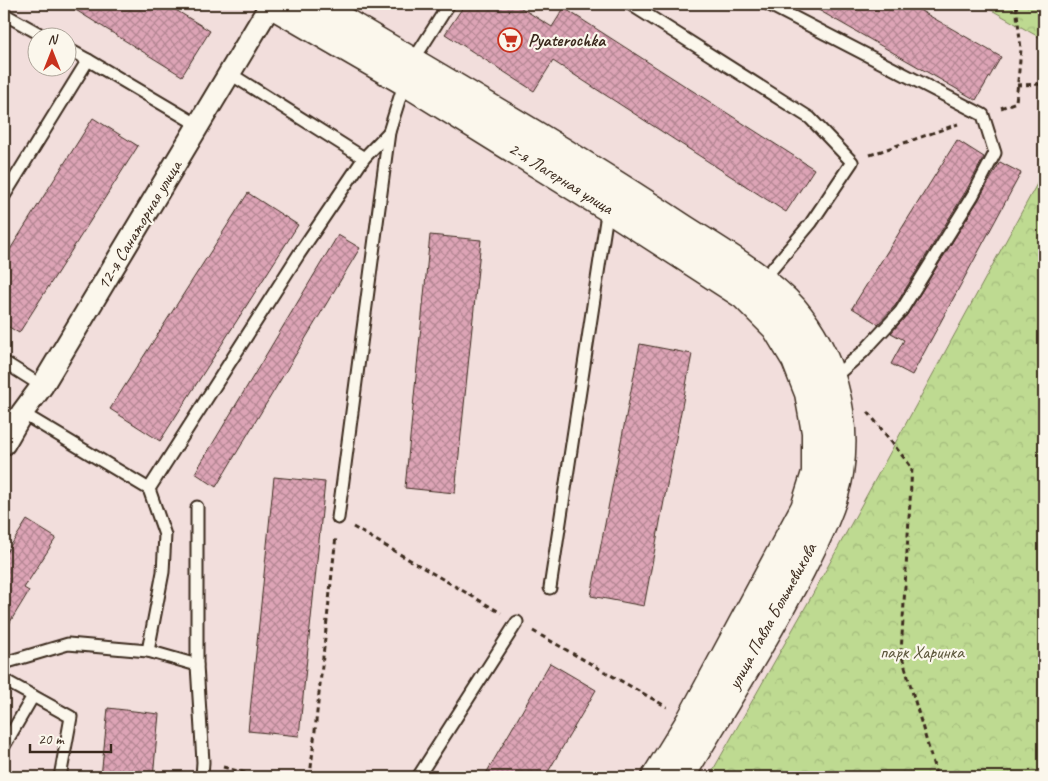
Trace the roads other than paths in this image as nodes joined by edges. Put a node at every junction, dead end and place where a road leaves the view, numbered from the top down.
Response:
1 (272, 4) edge
2 (314, 4) edge
3 (449, 4) edge
4 (630, 4) edge
5 (768, 4) edge
6 (4, 14) edge
7 (29, 28) edge
8 (78, 54) edge
9 (88, 60) junction
10 (408, 72) junction
11 (229, 73) junction
12 (198, 125) junction
13 (389, 132) junction
14 (364, 158) junction
15 (4, 196) edge
16 (614, 196) junction
17 (762, 281) junction
18 (792, 308) joint
19 (4, 362) edge
20 (42, 386) junction
21 (821, 386) junction
22 (22, 413) junction
23 (4, 444) edge
24 (149, 489) junction
25 (196, 507) dead end
26 (338, 518) road end
27 (550, 588) dead end
28 (517, 622) road end
29 (148, 652) junction
30 (4, 663) edge
31 (197, 665) junction
32 (4, 680) edge
33 (33, 696) junction
34 (4, 746) edge
35 (60, 777) edge
36 (202, 777) edge
37 (418, 777) edge
38 (656, 777) edge
39 (680, 777) edge

1 - 10 main road, 2-я Лагерная улица
1 - 11 street, 12-я Санаторная улица
2 - 10 main road, 2-я Лагерная улица
3 - 10 lane
4 - 17 lane
5 - 21 lane
6 - 7 lane
8 - 9 lane
9 - 12 lane
9 - 15 lane
10 - 13 lane
10 - 16 main road, 2-я Лагерная улица
11 - 12 street, 12-я Санаторная улица
11 - 14 lane
12 - 20 street, 12-я Санаторная улица
13 - 14 lane
13 - 26 lane
14 - 24 lane
16 - 17 main road, 2-я Лагерная улица
16 - 21 main road, 2-я Лагерная улица
16 - 27 lane
17 - 18 main road, 2-я Лагерная улица
18 - 21 main road, улица Павла Большевикова
19 - 20 lane
20 - 22 street, 12-я Санаторная улица
21 - 38 main road, улица Павла Большевикова
21 - 39 main road, улица Павла Большевикова
22 - 23 street, 12-я Санаторная улица
22 - 24 lane
24 - 29 lane
25 - 31 lane
28 - 37 lane
29 - 30 lane
29 - 31 lane
31 - 36 lane
32 - 33 lane
33 - 34 lane
33 - 35 lane

